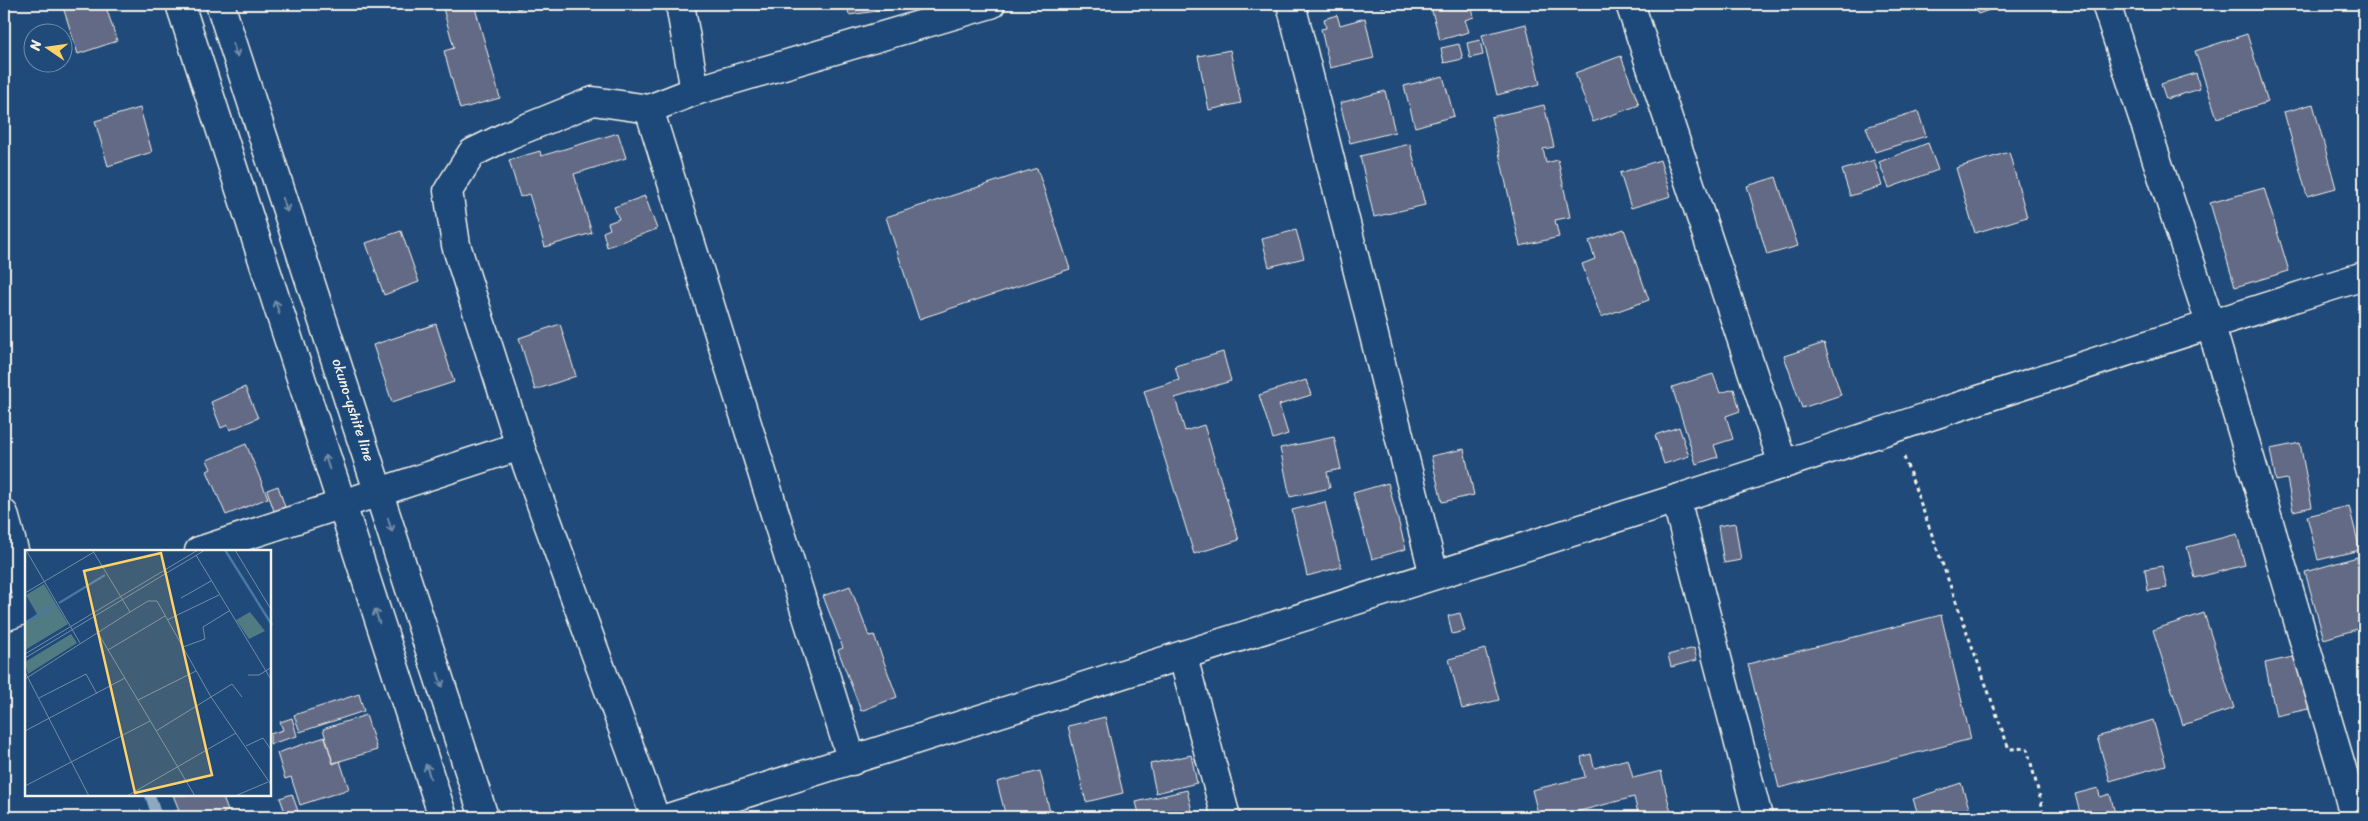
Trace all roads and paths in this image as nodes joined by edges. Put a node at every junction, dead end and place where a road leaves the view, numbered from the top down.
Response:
1 (180, 4) edge
2 (220, 4) edge
3 (680, 4) edge
4 (990, 4) edge
5 (1291, 4) edge
6 (1630, 4) edge
7 (2106, 4) edge
8 (695, 92) junction
9 (649, 109) junction
10 (2364, 276) edge
11 (2210, 323) junction
12 (1894, 428) junction
13 (520, 446) junction
14 (1784, 464) junction
15 (379, 492) junction
16 (1676, 499) junction
17 (340, 503) junction
18 (4, 514) edge
19 (202, 550) edge
20 (1434, 575) junction
21 (25, 590) edge
22 (25, 609) edge
23 (4, 617) edge
24 (1183, 657) junction
25 (852, 760) junction
26 (443, 817) edge
27 (484, 817) edge
28 (655, 817) edge
29 (671, 817) edge
30 (1226, 817) edge
31 (1758, 817) edge
32 (2044, 817) edge
33 (2354, 817) edge

17 -> 1 street
2 -> 15 street, okuno-yshite line
3 - 8 street
4 - 8 street
5 - 20 street
6 - 14 street
7 - 11 street
8 - 9 street
9 - 13 street
9 - 25 street
10 - 11 street
11 - 12 street
11 - 33 street
12 - 14 street
12 - 32 path
13 - 15 street
13 - 28 street
14 - 16 street
15 - 17 street
15 -> 27 street, okuno-yshite line
16 - 20 street
16 - 31 street
17 - 19 street
26 -> 17 street
18 - 21 street
20 - 24 street
22 - 23 street
24 - 25 street
24 - 30 street
25 - 29 street

